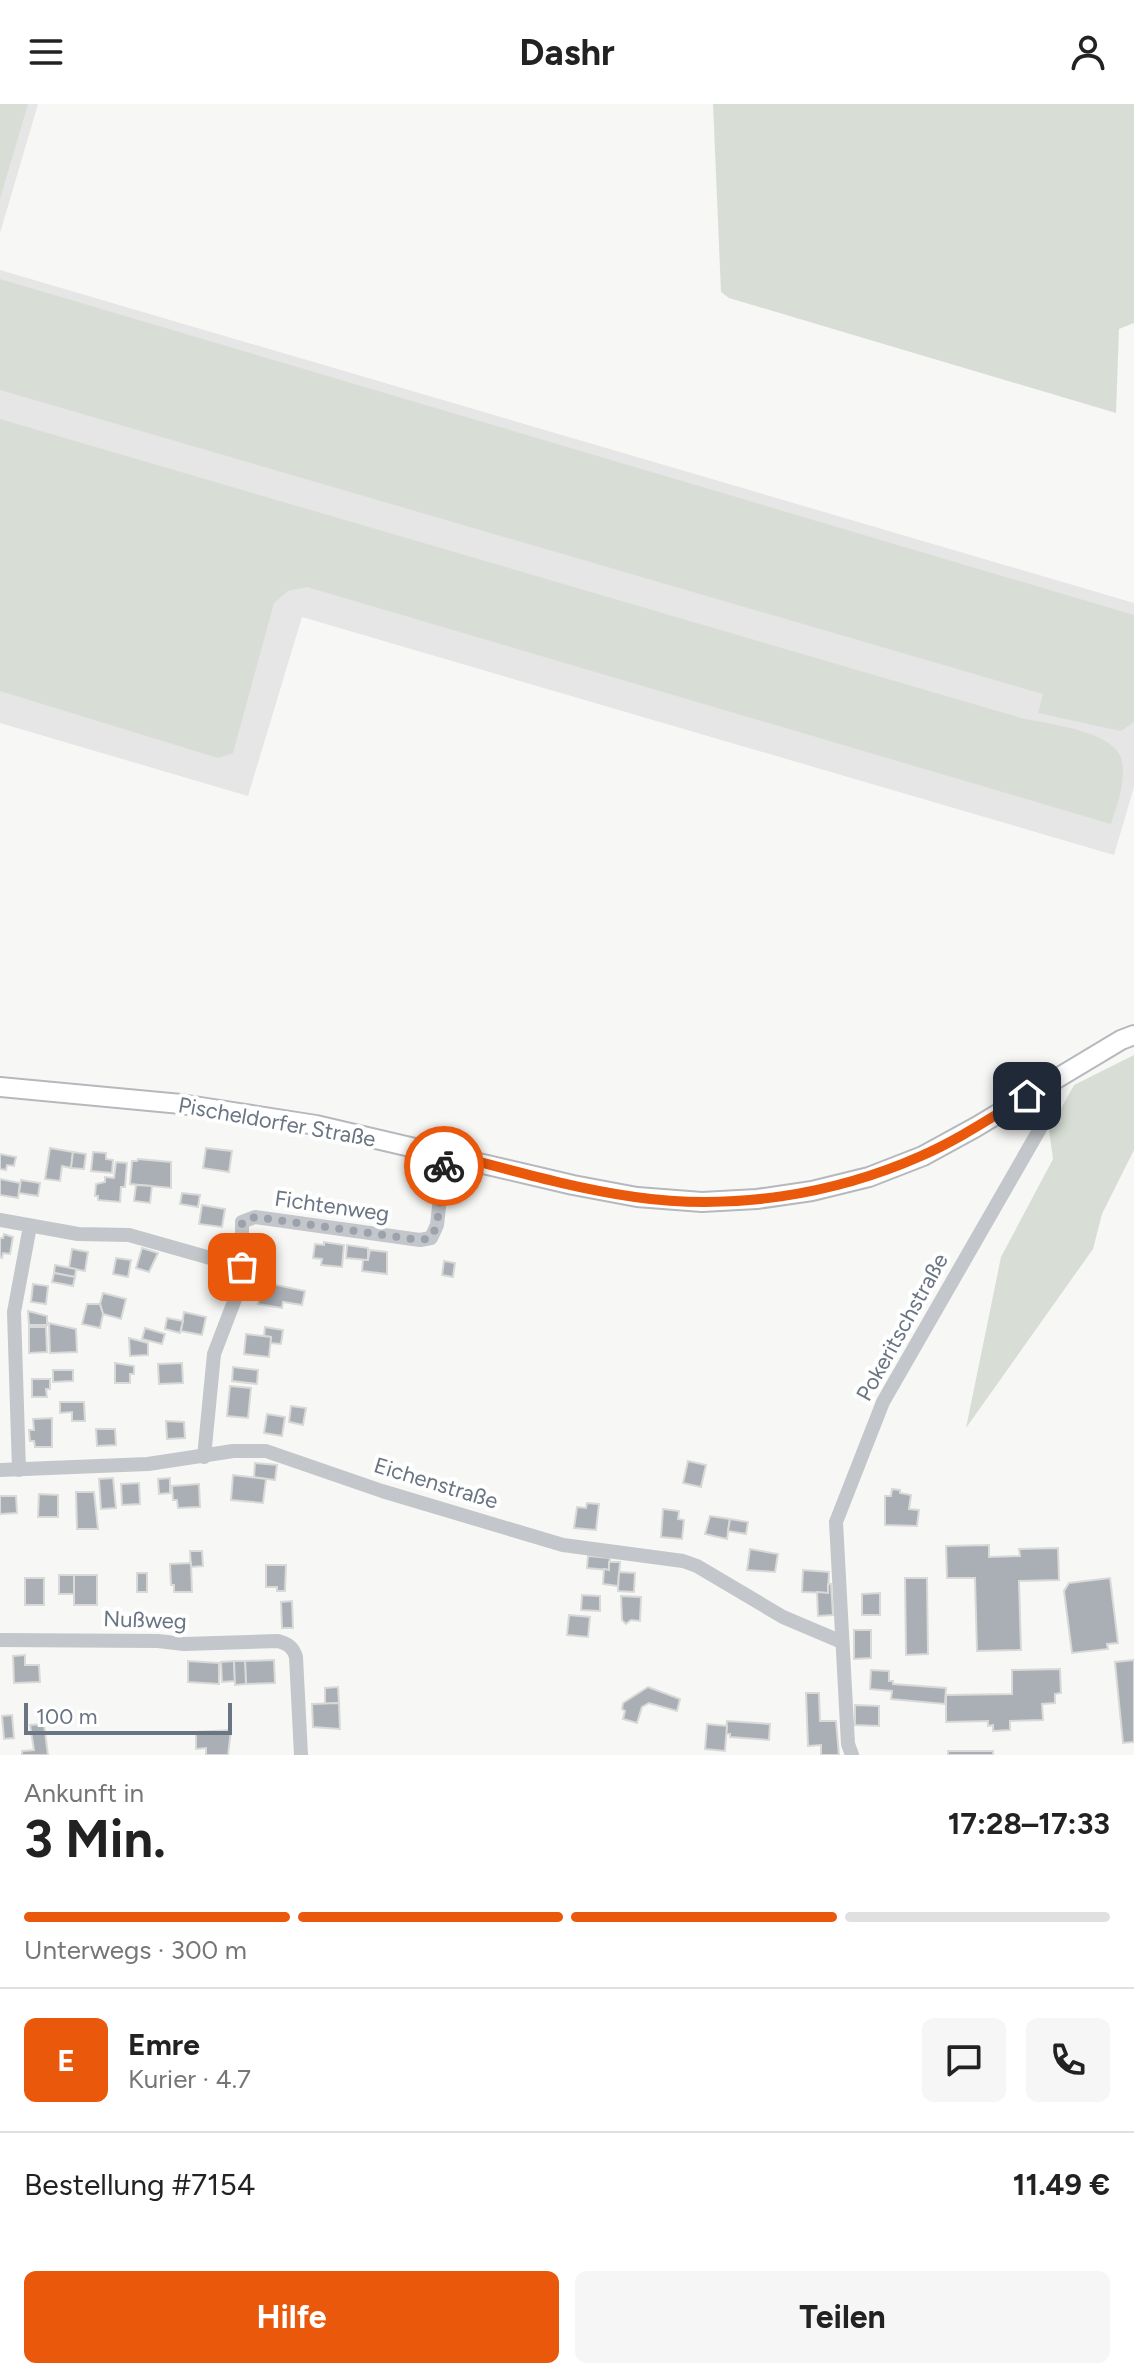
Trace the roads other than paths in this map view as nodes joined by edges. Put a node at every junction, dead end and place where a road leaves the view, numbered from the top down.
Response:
1 (1134, 1035) edge
2 (1052, 1080) junction
3 (0, 1087) edge
4 (445, 1153) junction
5 (0, 1220) edge
6 (30, 1226) junction
7 (242, 1267) junction
8 (204, 1457) junction
9 (0, 1470) edge
10 (19, 1470) junction
11 (0, 1640) edge
12 (842, 1642) junction
13 (301, 1755) edge
14 (852, 1755) edge

1 - 2 main road, Pischeldorfer Straße
2 - 4 main road, Pischeldorfer Straße
2 - 12 street, Pokeritschstraße
3 - 4 main road, Pischeldorfer Straße
4 - 7 street, Fichtenweg
5 - 6 street
6 - 7 street
6 - 10 street
7 - 8 street
8 - 10 street, Eichenstraße
8 - 12 street, Eichenstraße
9 - 10 street, Eichenstraße
11 - 13 street, Nußweg
12 - 14 street, Pokeritschstraße

